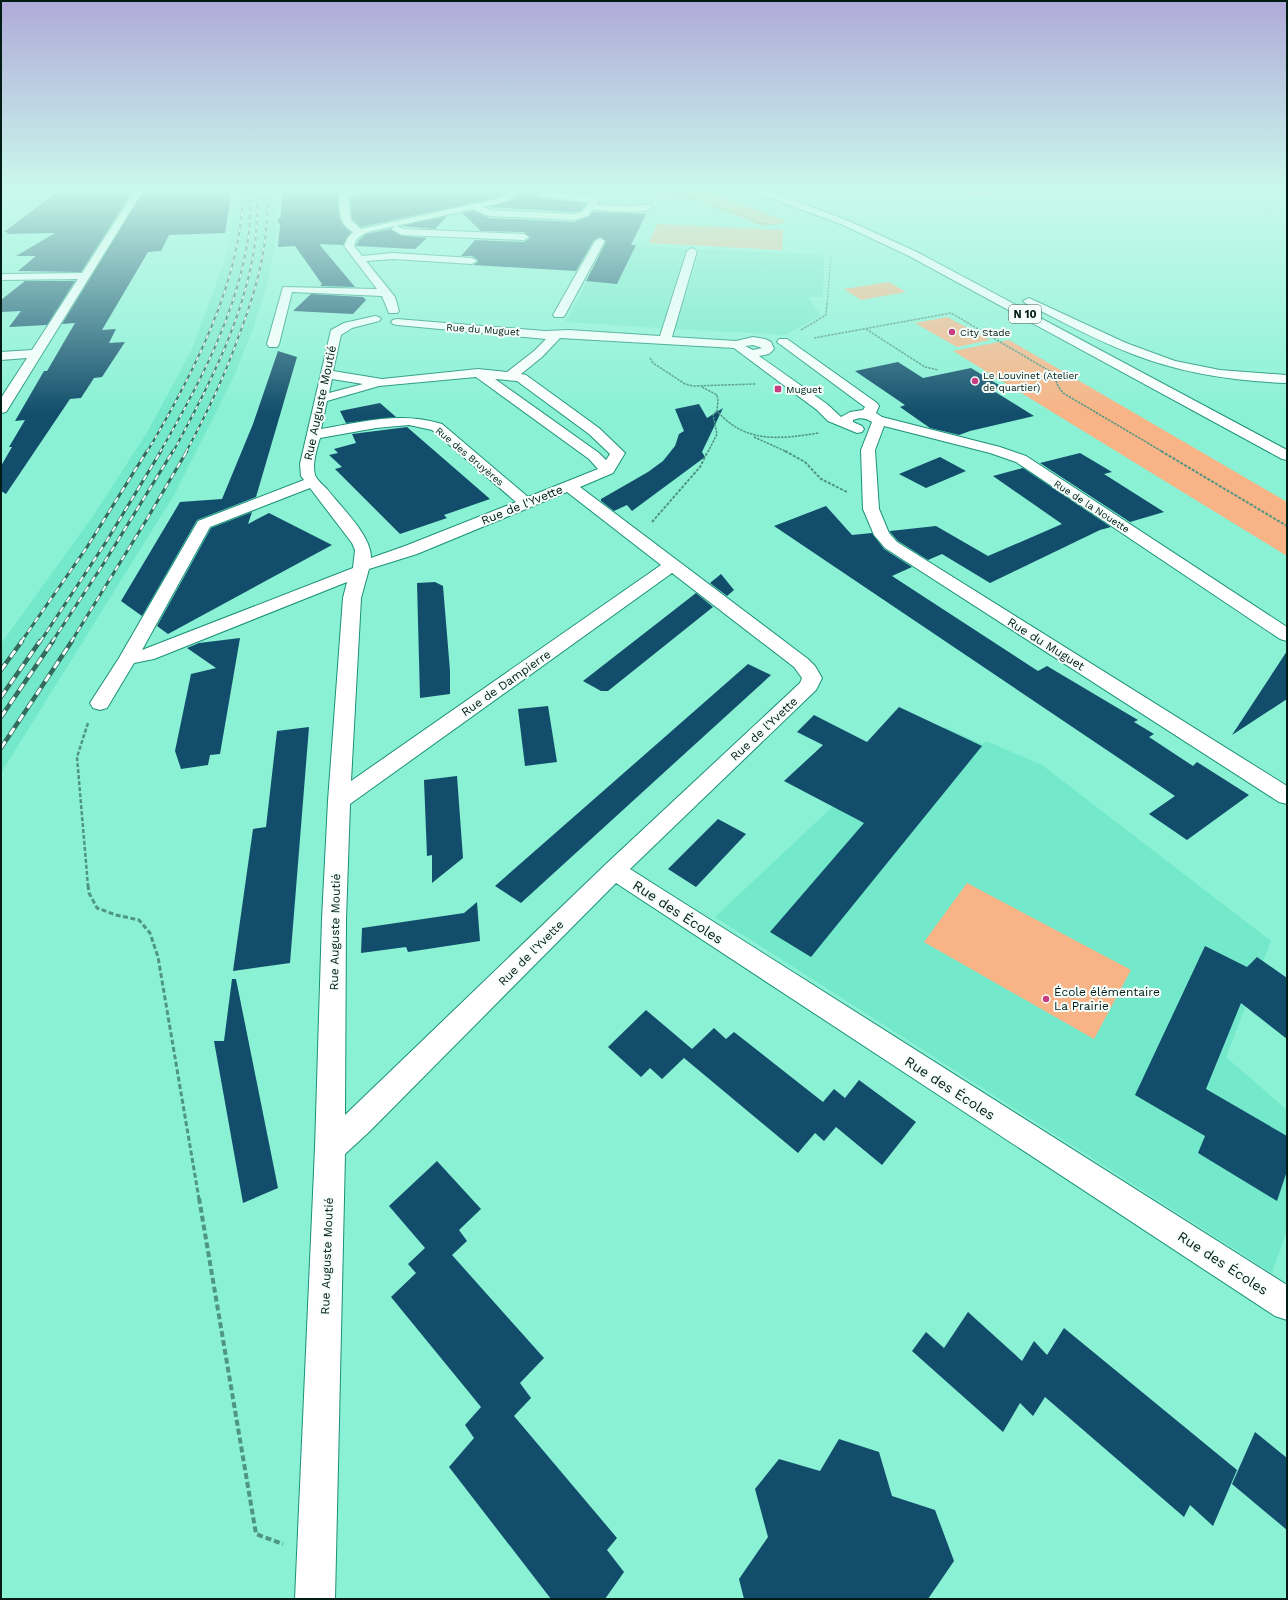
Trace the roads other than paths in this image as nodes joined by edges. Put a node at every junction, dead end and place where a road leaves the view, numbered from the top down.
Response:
1 (92, 264) edge
2 (363, 264) edge
3 (587, 264) edge
4 (688, 264) edge
5 (931, 264) edge
6 (944, 264) edge
7 (953, 264) edge
8 (84, 276) junction
9 (1, 277) edge
10 (984, 279) dead end
11 (385, 292) junction
12 (1018, 295) dead end
13 (559, 315) dead end
14 (393, 317) junction
15 (569, 334) junction
16 (556, 335) junction
17 (665, 340) junction
18 (783, 342) dead end
19 (273, 344) dead end
20 (742, 348) junction
21 (35, 354) junction
22 (1, 356) edge
23 (766, 366) junction
24 (478, 373) junction
25 (326, 374) junction
26 (509, 377) junction
27 (1287, 379) edge
28 (382, 383) junction
29 (321, 399) junction
30 (1, 409) edge
31 (874, 421) junction
32 (851, 422) junction
33 (314, 435) junction
34 (1287, 445) edge
35 (868, 450) junction
36 (1287, 456) edge
37 (608, 470) junction
38 (313, 482) junction
39 (570, 486) junction
40 (526, 503) junction
41 (673, 564) junction
42 (361, 569) junction
43 (1287, 635) edge
44 (128, 658) junction
45 (100, 703) road end
46 (1287, 796) edge
47 (339, 801) junction
48 (614, 870) junction
49 (330, 1148) junction
50 (1287, 1304) edge
51 (315, 1599) edge

1 - 8 street
2 - 11 street
3 - 13 street
4 - 17 street
5 - 36 street, N 10
6 - 34 street, N 10
7 - 10 street
8 - 9 street
8 - 21 street
11 - 14 street
11 - 19 street
12 - 27 street
14 - 15 street, Rue du Muguet
14 - 16 street, Rue du Muguet
14 - 25 street, Rue Auguste Moutié
15 - 16 street, Rue du Muguet
15 - 17 street, Rue du Muguet
16 - 26 street
17 - 20 street, Rue du Muguet
18 - 31 street
20 - 23 street, Rue du Muguet
20 - 23 street
21 - 22 street
21 - 30 street
23 - 32 street, Rue du Muguet
24 - 26 street
24 - 28 street
24 - 37 street
25 - 28 street
25 - 29 street, Rue Auguste Moutié
26 - 37 street
28 - 29 street
29 - 33 street, Rue Auguste Moutié
31 - 32 street, Rue de la Nouette
31 - 35 street, Rue du Muguet
31 - 43 street, Rue de la Nouette
32 - 35 street, Rue du Muguet
33 - 38 street, Rue Auguste Moutié
33 - 40 street, Rue des Bruyères
35 - 46 street, Rue du Muguet
37 - 39 street
38 - 42 street, Rue Auguste Moutié
38 - 44 street
39 - 40 street, Rue de l'Yvette
39 - 41 street, Rue de l'Yvette
40 - 42 street, Rue de l'Yvette
41 - 47 street, Rue de Dampierre
41 - 48 street, Rue de l'Yvette
42 - 44 street, Rue de l'Yvette
42 - 47 street, Rue Auguste Moutié
44 - 45 street
47 - 49 street, Rue Auguste Moutié
48 - 49 street, Rue de l'Yvette
48 - 50 street, Rue des Écoles
49 - 51 street, Rue Auguste Moutié

